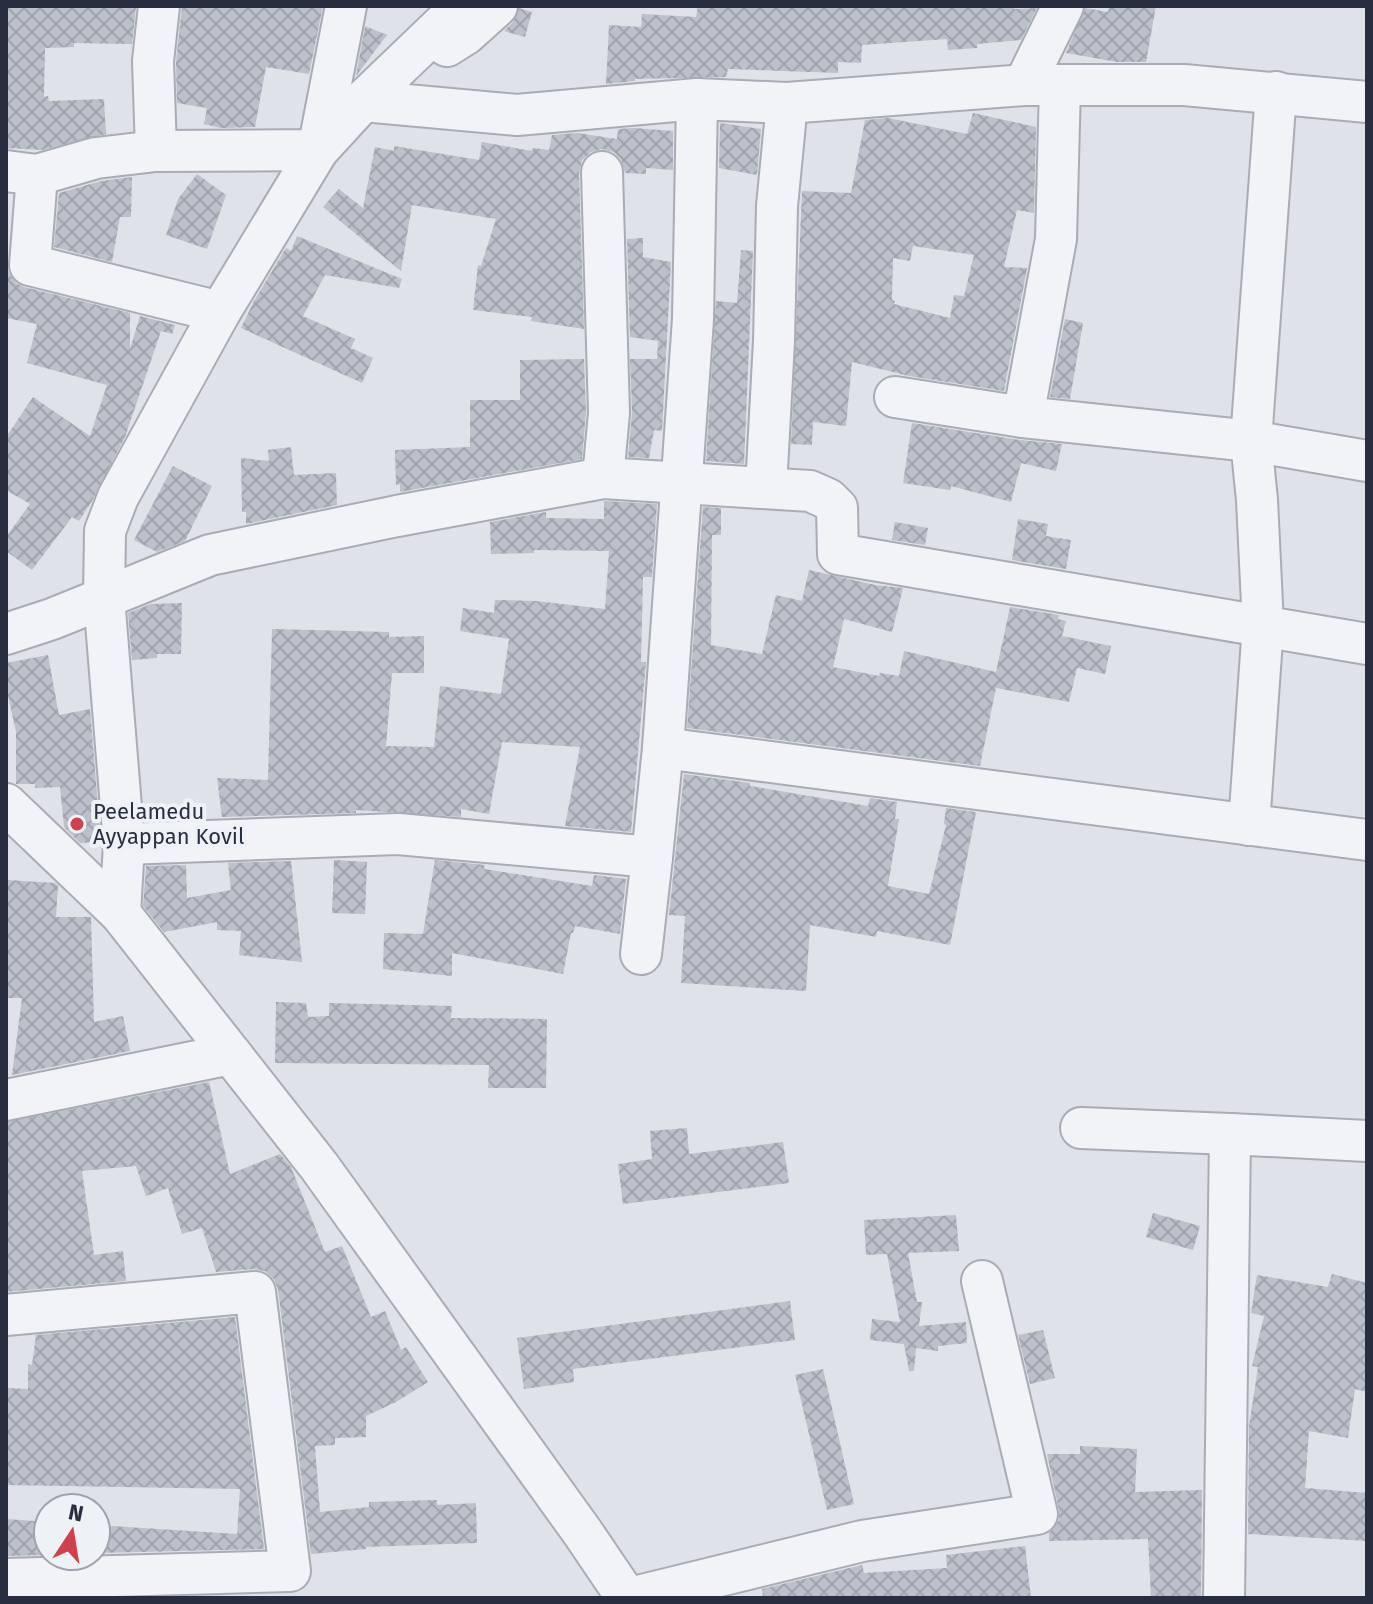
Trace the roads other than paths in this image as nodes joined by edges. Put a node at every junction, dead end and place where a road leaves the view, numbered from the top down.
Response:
1 (159, 6) edge
2 (346, 6) edge
3 (434, 6) edge
4 (462, 6) edge
5 (497, 6) edge
6 (1063, 6) edge
7 (1042, 85) junction
8 (373, 92) junction
9 (1276, 92) junction
10 (697, 99) junction
11 (1367, 102) edge
12 (787, 103) junction
13 (318, 150) junction
14 (156, 151) junction
15 (602, 172) dead end
16 (22, 173) edge
17 (220, 312) junction
18 (895, 397) dead end
19 (1023, 417) junction
20 (1251, 441) junction
21 (1367, 461) edge
22 (603, 478) junction
23 (681, 483) junction
24 (766, 488) junction
25 (104, 598) junction
26 (1263, 625) junction
27 (6, 634) edge
28 (1367, 644) edge
29 (663, 748) junction
30 (6, 804) edge
31 (1249, 825) junction
32 (1367, 840) edge
33 (124, 844) junction
34 (652, 857) junction
35 (120, 913) junction
36 (641, 954) dead end
37 (231, 1054) junction
38 (6, 1100) edge
39 (1081, 1128) dead end
40 (1230, 1134) junction
41 (1367, 1141) edge
42 (982, 1281) dead end
43 (6, 1315) edge
44 (6, 1579) edge
45 (629, 1598) edge
46 (1224, 1598) edge

1 - 14 street
2 - 13 street
3 - 8 street
4 - 8 street
5 - 8 street
6 - 7 street
7 - 9 street
7 - 12 street
7 - 19 street
8 - 10 street
8 - 13 street
9 - 11 street
9 - 20 street
10 - 12 street
10 - 23 street
12 - 24 street
13 - 14 street
13 - 17 street
14 - 16 street
15 - 22 street
16 - 17 street
17 - 25 street
18 - 19 street
19 - 20 street
20 - 21 street
20 - 26 street
22 - 23 street
22 - 25 street
23 - 24 street
23 - 29 street
24 - 26 street
25 - 27 street
25 - 33 street
26 - 28 street
26 - 31 street
29 - 31 street
29 - 34 street
30 - 35 street
31 - 32 street
33 - 34 street
33 - 35 street
34 - 36 street
35 - 37 street
37 - 38 street
37 - 45 street
39 - 40 street
40 - 41 street
40 - 46 street
42 - 45 street
43 - 44 street

